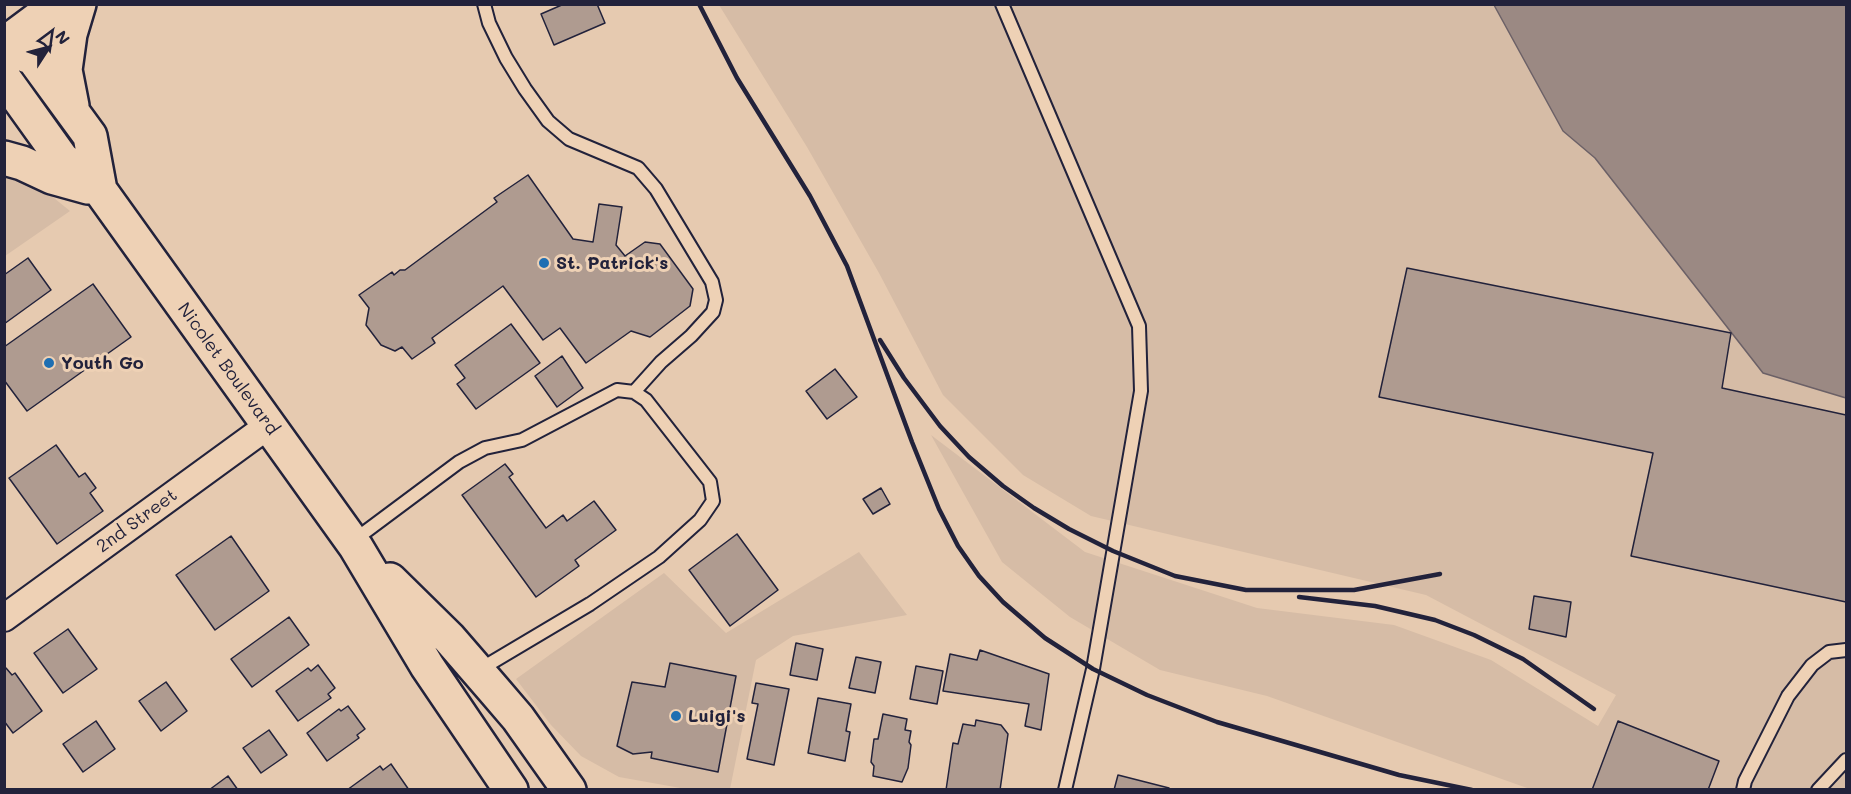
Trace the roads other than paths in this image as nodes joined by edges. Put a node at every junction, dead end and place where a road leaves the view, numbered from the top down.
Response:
1 (58, 4) edge
2 (79, 4) edge
3 (484, 4) edge
4 (1002, 4) edge
5 (4, 41) edge
6 (4, 47) edge
7 (4, 78) edge
8 (74, 113) junction
9 (4, 158) edge
10 (100, 190) junction
11 (634, 392) junction
12 (269, 425) junction
13 (354, 544) junction
14 (4, 618) edge
15 (1846, 650) edge
16 (478, 671) junction
17 (1846, 760) edge
18 (512, 789) edge
19 (569, 789) edge
20 (1065, 789) edge
21 (1743, 789) edge
22 (1818, 789) edge

1 - 5 main road
2 - 8 main road
3 - 11 lane
4 - 20 lane
6 - 8 main road, Nicolet Boulevard
7 - 10 main road, Nicolet Boulevard
8 - 10 main road, Nicolet Boulevard
9 - 10 main road
10 - 12 main road, Nicolet Boulevard
11 - 13 lane
11 - 16 lane
12 - 13 main road, Nicolet Boulevard
12 - 14 street, 2nd Street
13 - 16 main road, Nicolet Boulevard
13 - 18 main road, Nicolet Boulevard
15 - 21 lane
16 - 19 main road, Nicolet Boulevard
17 - 22 lane

